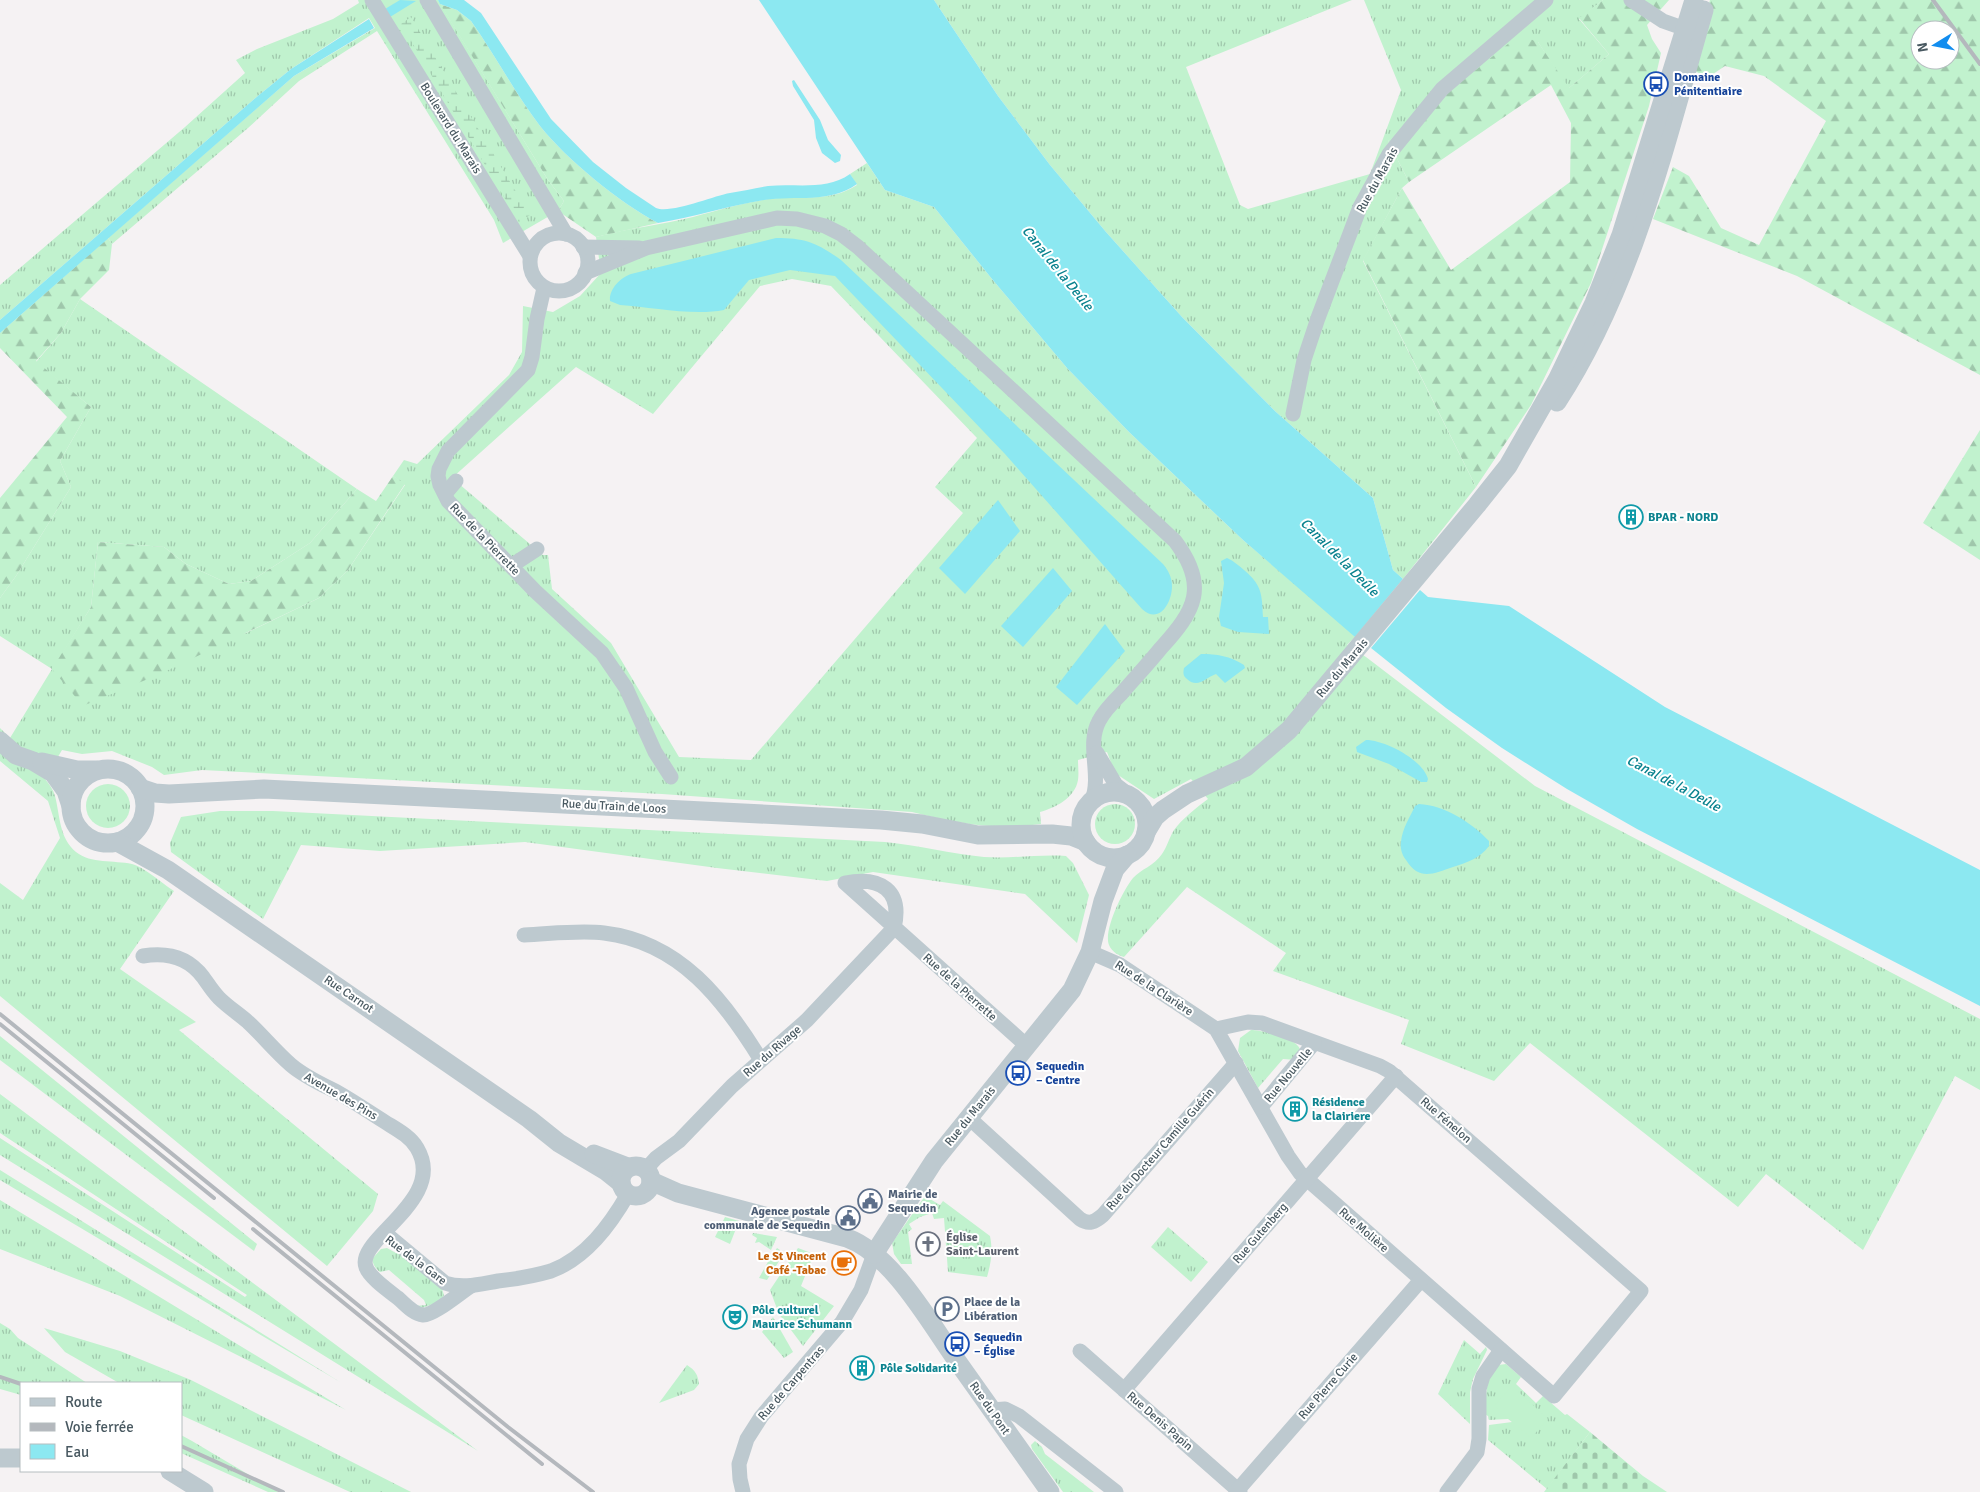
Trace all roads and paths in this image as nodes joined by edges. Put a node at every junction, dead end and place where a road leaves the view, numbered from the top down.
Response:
1 (372, 0) edge
2 (427, 0) edge
3 (1546, 0) edge
4 (1631, 0) edge
5 (1694, 0) edge
6 (1706, 0) edge
7 (1690, 31) junction
8 (566, 234) junction
9 (584, 247) junction
10 (646, 248) junction
11 (530, 256) junction
12 (585, 274) junction
13 (544, 288) junction
14 (1293, 414) dead end
15 (456, 482) dead end
16 (444, 494) junction
17 (537, 549) dead end
18 (511, 566) junction
19 (0, 741) edge
20 (1095, 750) junction
21 (33, 761) junction
22 (97, 770) junction
23 (671, 777) dead end
24 (140, 788) junction
25 (193, 793) junction
26 (1179, 796) junction
27 (1133, 798) junction
28 (1090, 803) junction
29 (71, 806) junction
30 (142, 820) junction
31 (1146, 832) junction
32 (1034, 834) junction
33 (117, 842) junction
34 (1090, 847) junction
35 (1127, 855) junction
36 (168, 870) junction
37 (1103, 901) junction
38 (894, 928) joint
39 (524, 935) dead end
40 (1090, 952) junction
41 (143, 956) dead end
42 (1216, 1029) junction
43 (1314, 1042) junction
44 (1027, 1046) junction
45 (761, 1060) junction
46 (1236, 1063) junction
47 (1396, 1076) junction
48 (1261, 1107) junction
49 (968, 1117) junction
50 (1306, 1180) junction
51 (636, 1181) junction
52 (385, 1233) junction
53 (874, 1254) junction
54 (1421, 1280) junction
55 (471, 1286) junction
56 (1502, 1350) junction
57 (1080, 1351) dead end
58 (1124, 1390) junction
59 (1554, 1396) joint
60 (992, 1410) junction
61 (1048, 1439) junction
62 (1015, 1442) junction
63 (0, 1458) edge
64 (20, 1458) edge
65 (172, 1472) edge
66 (1238, 1491) edge
67 (204, 1492) edge
68 (743, 1492) edge
69 (1050, 1492) edge
70 (1116, 1492) edge
71 (1447, 1492) edge

1 - 11 street, Boulevard du Marais
2 - 8 street
3 - 14 street, Rue du Marais
4 - 7 street
5 - 7 street
6 - 7 street
7 - 26 street, Rue du Marais
8 - 9 street
8 - 11 street
9 - 10 street
9 - 12 street
10 - 12 street
10 - 20 street
11 - 13 street
12 - 13 street
13 - 16 street, Rue de la Pierrette
15 - 16 street
16 - 18 street, Rue de la Pierrette
17 - 18 street
18 - 23 street, Rue de la Pierrette
19 - 21 street
20 - 27 street
20 - 28 street
21 - 22 street
21 - 29 street
22 - 24 street
22 - 29 street
24 - 25 street, Rue du Train de Loos
24 - 30 street
25 - 30 street, Rue du Train de Loos
25 - 32 street, Rue du Train de Loos
26 - 27 street, Rue du Marais
26 - 31 street, Rue du Marais
27 - 28 street
27 - 31 street
28 - 32 street, Rue du Train de Loos
28 - 34 street
29 - 33 street
30 - 33 street
30 - 36 street, Rue Carnot
31 - 35 street
32 - 34 street, Rue du Train de Loos
33 - 36 street, Rue Carnot
34 - 35 street
34 - 37 street, Rue du Marais
35 - 37 street, Rue du Marais
36 - 51 street, Rue Carnot
37 - 40 street, Rue du Marais
38 - 44 street, Rue de la Pierrette
38 - 45 street, Rue du Rivage
39 - 45 street
40 - 42 street, Rue de la Clarière
40 - 44 street, Rue du Marais
41 - 52 street, Avenue des Pins
42 - 43 street, Rue Fénelon
42 - 46 street, Rue Molière
43 - 47 street, Rue Fénelon
43 - 48 street, Rue Nouvelle
44 - 49 street, Rue du Marais
45 - 51 street, Rue du Rivage
46 - 48 street, Rue Molière
46 - 49 street, Rue du Docteur Camille Guérin
47 - 50 street, Rue Gutenberg
47 - 59 street, Rue Fénelon
48 - 50 street, Rue Molière
49 - 53 street, Rue du Marais
50 - 54 street, Rue Molière
50 - 58 street, Rue Gutenberg
51 - 53 street, Rue Carnot
51 - 55 street, Rue de la Gare
52 - 55 street, Rue de la Gare
52 - 55 street, Rue de la Gare
53 - 60 street, Rue du Pont
53 - 68 street, Rue de Carpentras
54 - 56 street, Rue Molière
54 - 66 street, Rue Pierre Curie
56 - 59 street, Rue Molière
56 - 71 street
57 - 58 street, Rue Denis Papin
58 - 66 street, Rue Denis Papin
60 - 61 street
60 - 62 street, Rue du Pont
61 - 62 street
61 - 70 street
62 - 69 street, Rue du Pont
63 - 64 street
65 - 67 street

